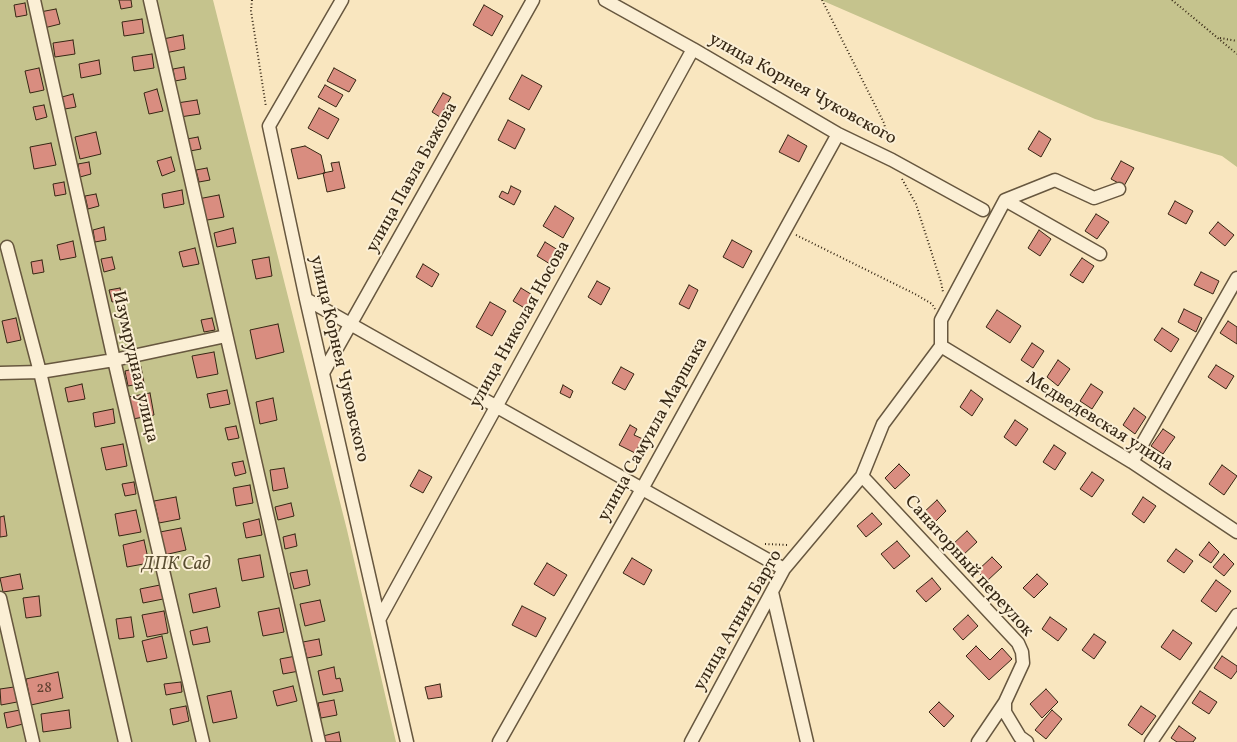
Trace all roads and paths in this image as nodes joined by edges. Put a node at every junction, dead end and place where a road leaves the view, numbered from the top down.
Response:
1 (34, 0) edge
2 (150, 0) edge
3 (252, 0) edge
4 (342, 0) edge
5 (533, 0) edge
6 (605, 0) edge
7 (822, 0) edge
8 (1172, 0) edge
9 (1218, 38) junction
10 (1237, 41) edge
11 (693, 49) junction
12 (1237, 54) edge
13 (266, 106) dead end
14 (838, 134) junction
15 (892, 160) junction
16 (1119, 190) dead end
17 (1005, 200) junction
18 (983, 210) dead end
19 (785, 229) junction
20 (7, 247) dead end
21 (1100, 254) dead end
22 (1237, 278) edge
23 (944, 298) dead end
24 (306, 299) junction
25 (941, 320) junction
26 (350, 324) junction
27 (226, 336) junction
28 (941, 346) junction
29 (114, 360) junction
30 (40, 372) junction
31 (0, 373) edge
32 (324, 373) junction
33 (496, 407) junction
34 (1132, 462) junction
35 (862, 476) junction
36 (642, 489) junction
37 (1237, 532) edge
38 (809, 539) junction
39 (758, 544) dead end
40 (784, 569) junction
41 (772, 592) junction
42 (0, 598) edge
43 (1237, 615) edge
44 (380, 618) junction
45 (1005, 702) junction
46 (33, 742) edge
47 (125, 742) edge
48 (204, 742) edge
49 (319, 742) edge
50 (407, 742) edge
51 (499, 742) edge
52 (691, 742) edge
53 (807, 742) edge
54 (978, 742) edge
55 (1027, 742) edge
56 (1151, 742) edge

1 - 29 street, Изумрудная улица
2 - 27 street
3 - 13 path
4 - 24 street, улица Корнея Чуковского
5 - 26 street, улица Павла Бажова
6 - 11 street, улица Корнея Чуковского
7 - 15 path
8 - 9 path
9 - 10 path
9 - 12 path
11 - 14 street, улица Корнея Чуковского
11 - 33 street, улица Николая Носова
14 - 15 street, улица Корнея Чуковского
14 - 19 street, улица Самуила Маршака
15 - 18 street, улица Корнея Чуковского
15 - 23 path
16 - 17 street
17 - 21 street
17 - 25 street
19 - 25 path
19 - 36 street, улица Самуила Маршака
20 - 30 street
22 - 34 street
24 - 26 street
24 - 32 street, улица Корнея Чуковского
25 - 28 street
26 - 32 street, улица Павла Бажова
26 - 33 street
27 - 29 street
27 - 49 street
28 - 34 street, Медведевская улица
28 - 35 street, улица Агнии Барто
29 - 30 street
29 - 48 street, Изумрудная улица
30 - 31 street
30 - 47 street
32 - 44 street, улица Корнея Чуковского
33 - 36 street
33 - 44 street, улица Николая Носова
34 - 37 street, Медведевская улица
35 - 38 street, улица Агнии Барто
35 - 45 street, Санаторный переулок
36 - 40 street
36 - 51 street, улица Самуила Маршака
38 - 39 path
38 - 40 street, улица Агнии Барто
40 - 41 street, улица Агнии Барто
41 - 52 street, улица Агнии Барто
41 - 53 street
42 - 46 street
43 - 56 street
44 - 50 street, улица Корнея Чуковского
45 - 54 street, Санаторный переулок
45 - 55 street

